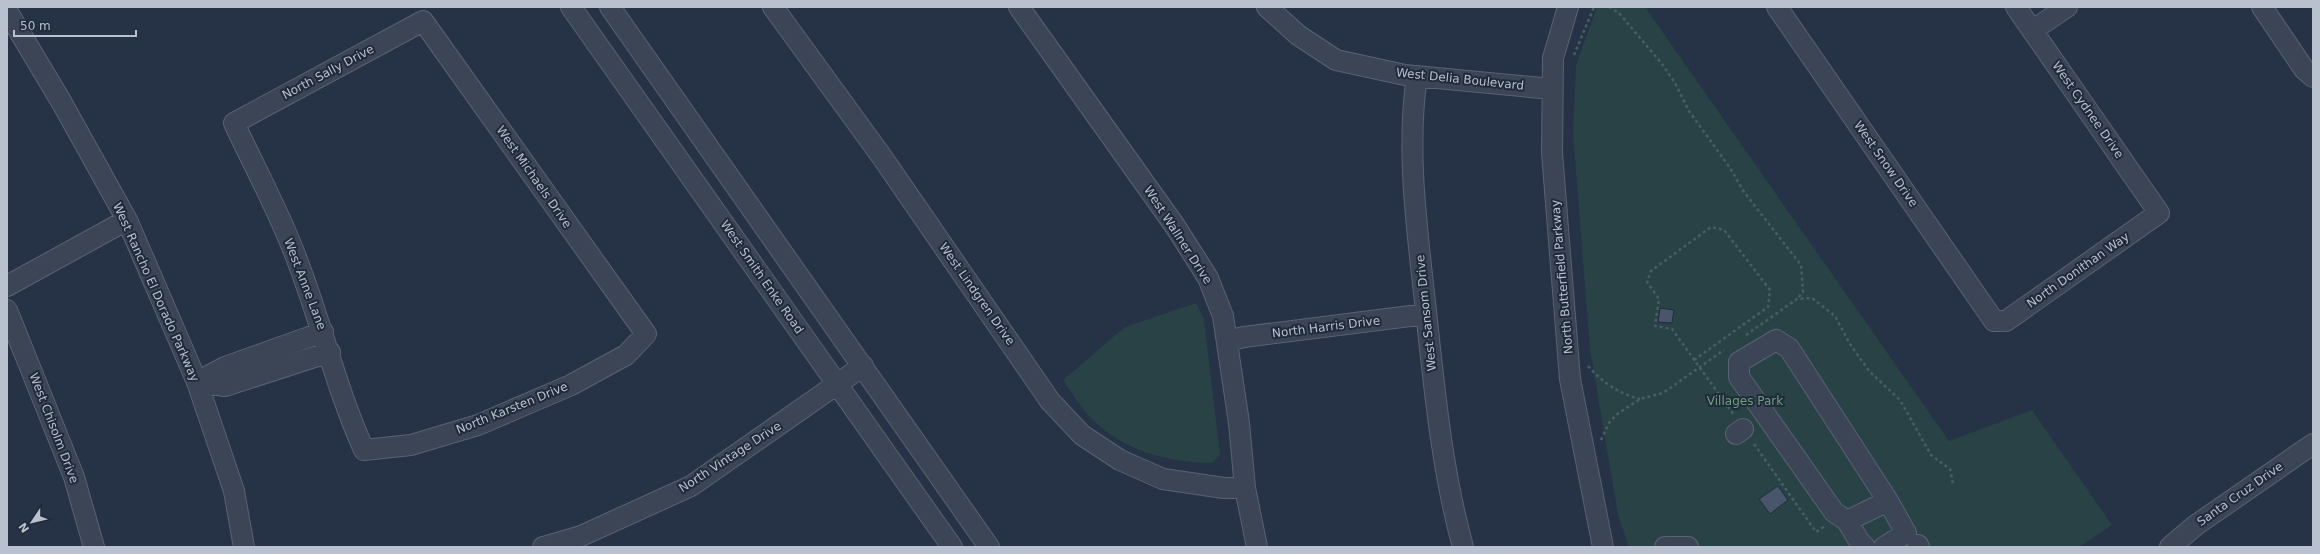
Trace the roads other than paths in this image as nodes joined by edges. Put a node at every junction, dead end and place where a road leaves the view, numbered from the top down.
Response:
1 (571, 7) edge
2 (610, 7) edge
3 (773, 7) edge
4 (1019, 7) edge
5 (1266, 7) edge
6 (1568, 7) edge
7 (1777, 7) edge
8 (2016, 7) edge
9 (2067, 7) edge
10 (2262, 7) edge
11 (7, 11) edge
12 (423, 21) joint
13 (2033, 30) junction
14 (1417, 76) junction
15 (2313, 77) edge
16 (1552, 89) junction
17 (234, 123) joint
18 (2160, 213) joint
19 (127, 220) junction
20 (7, 286) edge
21 (7, 310) edge
22 (1426, 314) junction
23 (1994, 321) joint
24 (323, 332) junction
25 (646, 334) joint
26 (1227, 341) junction
27 (330, 352) junction
28 (863, 366) junction
29 (197, 382) junction
30 (838, 384) junction
31 (2313, 444) edge
32 (364, 450) joint
33 (1245, 488) junction
34 (1888, 501) junction
35 (1847, 521) junction
36 (583, 542) edge
37 (1857, 545) edge
38 (94, 547) edge
39 (244, 547) edge
40 (543, 547) edge
41 (952, 547) edge
42 (989, 547) edge
43 (1257, 547) edge
44 (1463, 547) edge
45 (1604, 547) edge
46 (1665, 547) edge
47 (1688, 547) edge
48 (1884, 547) edge
49 (2170, 547) edge

1 - 30 street, West Smith Enke Road
2 - 28 street
3 - 33 street, West Lindgren Drive
4 - 26 street, West Wallner Drive
5 - 14 street, West Delia Boulevard
6 - 16 street, North Butterfield Parkway
7 - 23 street, West Snow Drive
8 - 13 street, West Cydnee Drive
9 - 13 street
10 - 15 street
11 - 19 street, West Rancho El Dorado Parkway
12 - 17 street, North Sally Drive
12 - 25 street, West Michaels Drive
13 - 18 street, West Cydnee Drive
14 - 16 street, West Delia Boulevard
14 - 22 street, West Sansom Drive
16 - 45 street, North Butterfield Parkway
17 - 24 street, West Anne Lane
18 - 23 street, North Donithan Way
19 - 20 street
19 - 29 street, West Rancho El Dorado Parkway
21 - 38 street, West Chisolm Drive
22 - 26 street, North Harris Drive
22 - 44 street, West Sansom Drive
24 - 27 street, West Anne Lane
24 - 29 street
25 - 32 street, North Karsten Drive
26 - 33 street, West Wallner Drive
27 - 29 street
27 - 32 street, West Anne Lane
28 - 30 street, North Vintage Drive
28 - 42 street
29 - 39 street, West Rancho El Dorado Parkway
30 - 36 street, North Vintage Drive
30 - 41 street, West Smith Enke Road
31 - 49 street, Santa Cruz Drive
33 - 43 street, West Wallner Drive
34 - 35 street
34 - 35 street
34 - 48 street
35 - 37 street
36 - 40 street, North Vintage Drive
46 - 47 street

